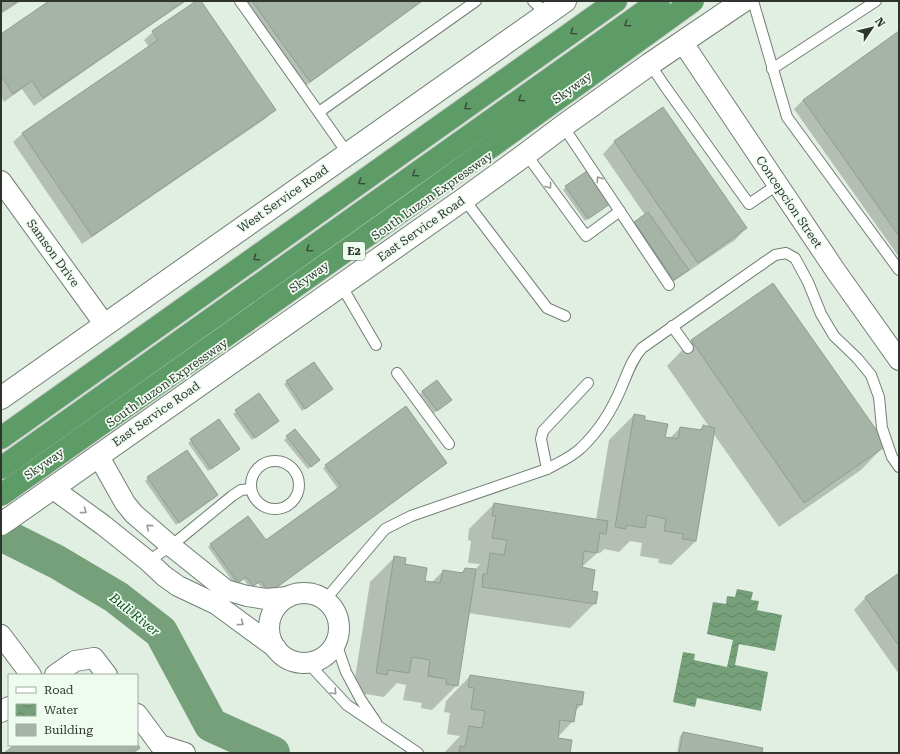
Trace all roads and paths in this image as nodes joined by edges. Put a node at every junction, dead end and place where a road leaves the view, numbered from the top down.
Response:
1 (240, 1) edge
2 (476, 1) edge
3 (565, 1) edge
4 (616, 1) edge
5 (659, 1) edge
6 (693, 1) edge
7 (706, 1) edge
8 (743, 1) edge
9 (753, 1) edge
10 (876, 1) edge
11 (540, 7) edge
12 (683, 43) junction
13 (650, 64) junction
14 (772, 69) junction
15 (319, 112) junction
16 (560, 116) junction
17 (348, 154) junction
18 (526, 154) junction
19 (1, 181) edge
20 (777, 185) junction
21 (464, 199) junction
22 (620, 212) junction
23 (899, 270) edge
24 (341, 285) junction
25 (669, 285) dead end
26 (565, 316) dead end
27 (105, 325) junction
28 (672, 326) junction
29 (376, 345) dead end
30 (688, 348) dead end
31 (899, 360) edge
32 (397, 373) dead end
33 (588, 383) dead end
34 (1, 398) edge
35 (15, 435) edge
36 (449, 444) dead end
37 (98, 455) junction
38 (899, 467) edge
39 (1, 468) edge
40 (42, 468) junction
41 (547, 469) junction
42 (251, 489) junction
43 (1, 495) edge
44 (4, 514) edge
45 (171, 546) junction
46 (148, 561) junction
47 (221, 597) junction
48 (288, 597) junction
49 (325, 600) junction
50 (1, 635) edge
51 (336, 643) junction
52 (276, 648) junction
53 (308, 663) junction
54 (30, 674) edge
55 (56, 674) edge
56 (106, 674) edge
57 (138, 715) edge
58 (378, 726) junction
59 (184, 753) edge
60 (418, 753) edge

1 - 15 lane
2 - 15 lane
3 - 11 main road, West Service Road
4 -> 35 highway
5 -> 39 highway, Skyway / E2, bridge
6 - 43 highway, Skyway / E2, bridge
7 - 16 highway, South Luzon Expressway / E2
8 - 12 main road, East Service Road
9 - 14 lane
10 - 14 lane
11 - 17 main road, West Service Road
12 - 13 main road, East Service Road
12 - 20 street, Concepcion Street
13 - 16 main road, East Service Road
13 - 20 lane
14 - 23 lane
15 - 17 lane
16 - 18 main road, East Service Road
22 -> 16 lane
16 - 40 highway, South Luzon Expressway / E2
17 - 27 main road, West Service Road
18 - 21 main road, East Service Road
18 -> 22 lane
19 - 27 street, Samson Drive
20 - 31 street, Concepcion Street
21 - 24 main road, East Service Road
21 - 26 lane
22 - 25 lane
24 - 29 lane
24 - 37 main road, East Service Road
27 - 34 main road, West Service Road
28 - 30 lane
28 - 38 lane
28 - 41 lane
32 - 36 lane
33 - 41 lane
35 - 40 lane
37 - 40 main road, East Service Road
45 -> 37 street
40 - 44 main road, East Service Road
40 -> 46 street
41 - 49 lane
42 - 42 lane
42 - 45 lane
45 - 46 lane
45 - 47 street
46 - 47 street
47 - 48 street
47 -> 52 street
48 - 49 street
48 - 52 street
49 - 51 street
50 - 54 street
51 - 53 street
51 - 58 lane
52 - 53 street
53 -> 58 lane
55 - 56 street
57 - 59 street
58 - 60 lane

